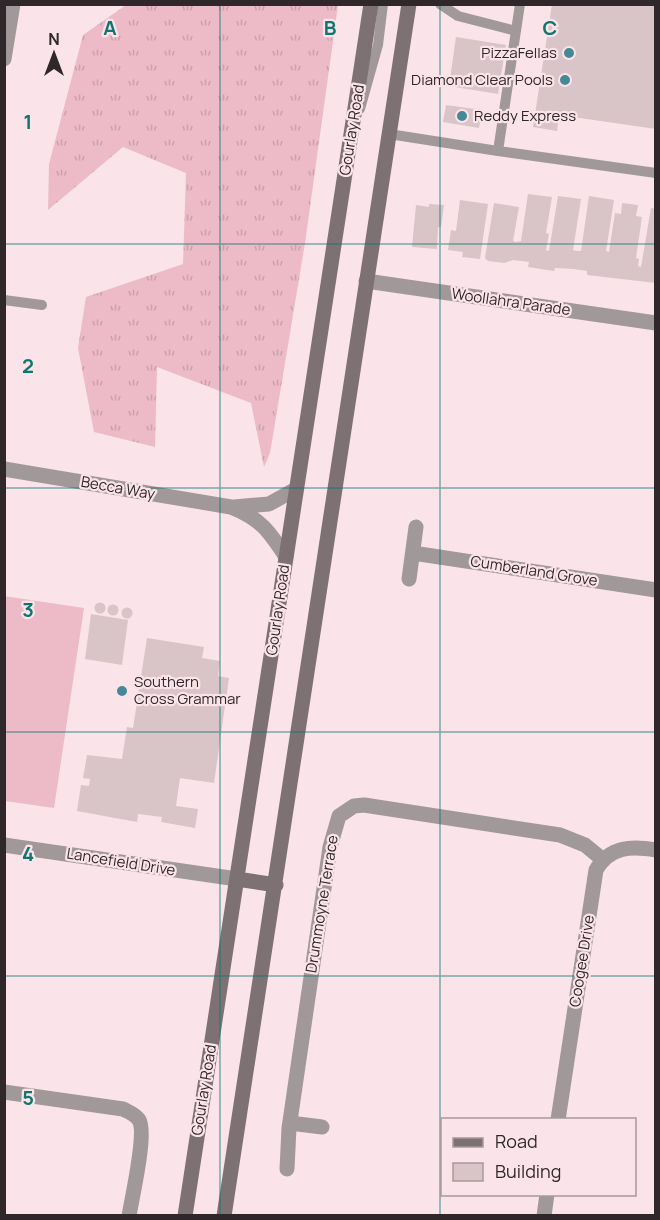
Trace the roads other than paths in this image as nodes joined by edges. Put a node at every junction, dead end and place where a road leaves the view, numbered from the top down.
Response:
1 (13, 4) edge
2 (371, 4) edge
3 (383, 4) edge
4 (409, 4) edge
5 (440, 4) edge
6 (520, 4) edge
7 (516, 31) junction
8 (4, 58) edge
9 (352, 125) junction
10 (389, 134) junction
11 (498, 151) junction
12 (656, 173) edge
13 (366, 281) junction
14 (4, 300) edge
15 (42, 305) dead end
16 (656, 323) edge
17 (4, 469) edge
18 (296, 489) junction
19 (231, 507) junction
20 (416, 526) dead end
21 (413, 553) junction
22 (286, 557) junction
23 (409, 579) dead end
24 (656, 590) edge
25 (4, 845) edge
26 (656, 850) edge
27 (602, 860) junction
28 (237, 879) junction
29 (276, 885) junction
30 (4, 1092) edge
31 (558, 1118) edge
32 (290, 1123) junction
33 (322, 1127) dead end
34 (287, 1169) dead end
35 (547, 1196) edge
36 (129, 1215) edge
37 (185, 1215) edge
38 (224, 1215) edge
39 (544, 1215) edge

1 - 8 street
2 - 9 main road, Gourlay Road
3 - 9 lane
4 - 10 main road
5 - 7 lane
6 - 7 lane
7 - 11 lane
9 - 18 main road, Gourlay Road
10 - 11 lane
10 - 13 main road
11 - 12 lane
13 - 16 street, Woollahra Parade
13 - 29 main road
14 - 15 lane
17 - 19 street, Becca Way
18 - 19 street, Becca Way
18 - 22 main road, Gourlay Road
19 - 22 street, Becca Way
20 - 21 street
21 - 23 street
21 - 24 street, Cumberland Grove
22 - 28 main road, Gourlay Road
25 - 28 street, Lancefield Drive
26 - 27 street
27 - 31 street, Coogee Drive
27 - 32 street, Drummoyne Terrace
28 - 29 main road
28 - 37 main road, Gourlay Road
29 - 38 main road
30 - 36 street
32 - 33 street
32 - 34 street, Drummoyne Terrace
35 - 39 street

